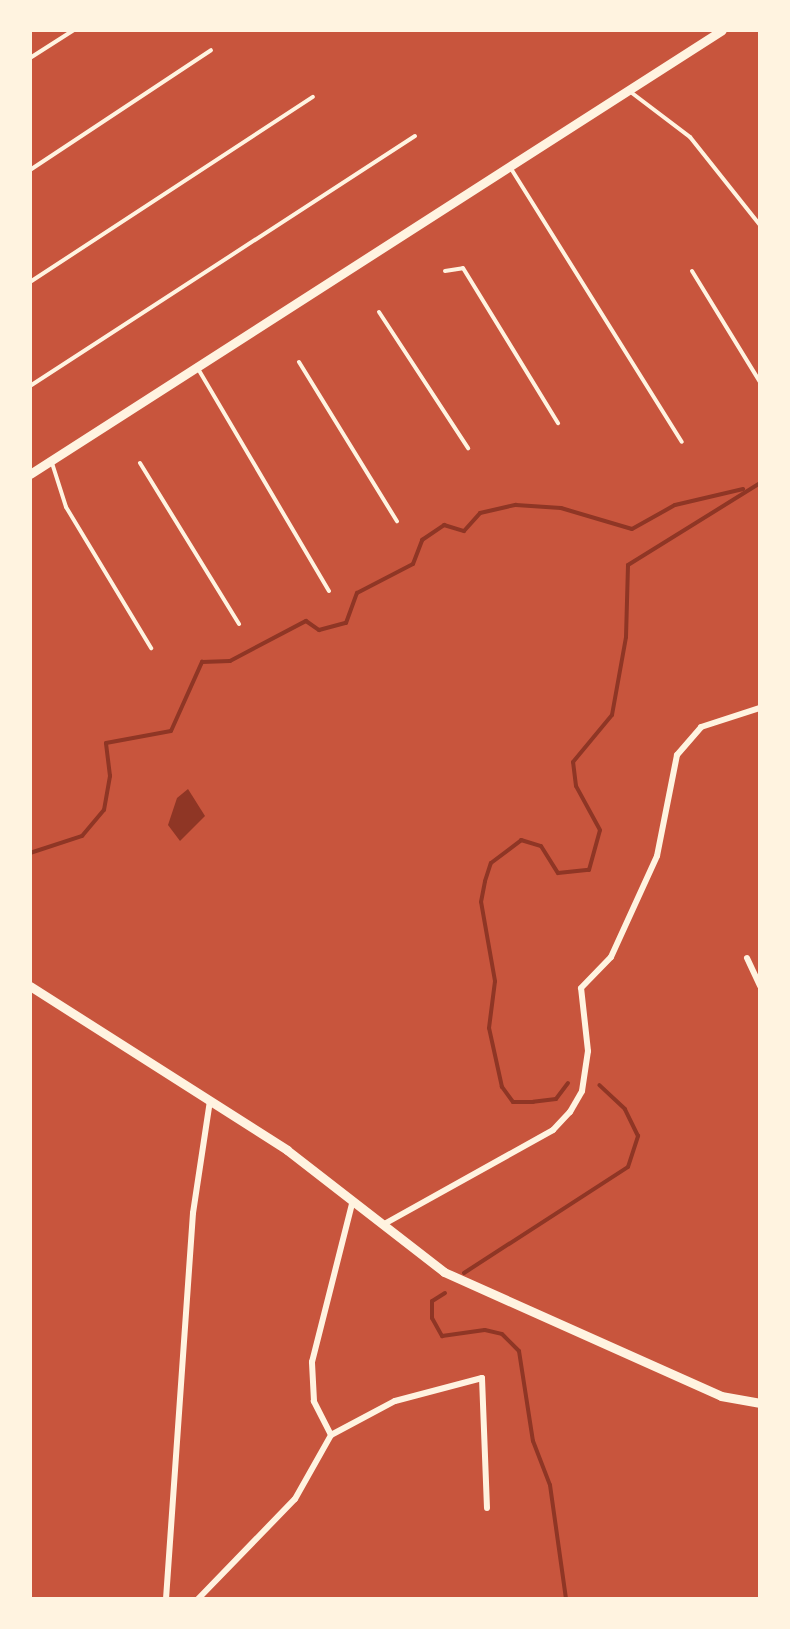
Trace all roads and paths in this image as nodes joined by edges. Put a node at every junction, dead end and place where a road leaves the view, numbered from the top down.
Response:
1 (74, 30) edge
2 (722, 30) edge
3 (211, 50) dead end
4 (30, 58) edge
5 (628, 90) junction
6 (313, 97) dead end
7 (415, 136) dead end
8 (510, 166) junction
9 (30, 170) edge
10 (760, 225) edge
11 (445, 270) dead end
12 (692, 270) dead end
13 (30, 282) edge
14 (379, 312) dead end
15 (300, 362) dead end
16 (197, 367) junction
17 (760, 382) edge
18 (30, 386) edge
19 (558, 423) dead end
20 (682, 442) dead end
21 (468, 448) dead end
22 (51, 460) junction
23 (140, 463) dead end
24 (30, 474) edge
25 (397, 521) dead end
26 (329, 591) dead end
27 (239, 624) dead end
28 (151, 648) dead end
29 (760, 708) edge
30 (747, 958) dead end
31 (30, 986) edge
32 (760, 986) edge
33 (210, 1100) junction
34 (354, 1198) junction
35 (386, 1223) junction
36 (760, 1403) edge
37 (331, 1435) junction
38 (487, 1508) dead end
39 (166, 1599) edge
40 (198, 1599) edge

1 - 4 lane
2 - 5 street
3 - 9 lane
5 - 8 street
5 - 10 lane
6 - 13 lane
7 - 18 lane
8 - 16 street
8 - 20 lane
11 - 19 lane
12 - 17 lane
14 - 21 lane
15 - 25 lane
16 - 22 street
16 - 26 lane
22 - 24 street
22 - 28 lane
23 - 27 lane
29 - 35 street
30 - 32 street
31 - 33 street
33 - 34 street
33 - 39 street
34 - 35 street
34 - 37 street
35 - 36 street
37 - 38 street
37 - 40 street

